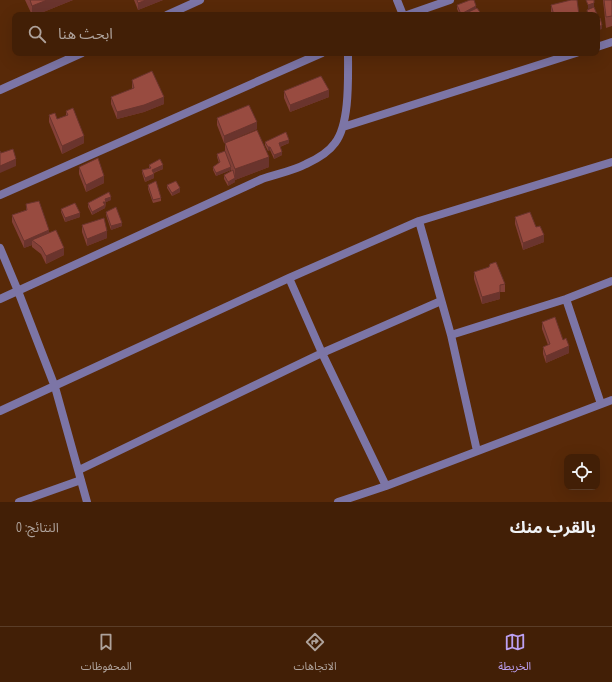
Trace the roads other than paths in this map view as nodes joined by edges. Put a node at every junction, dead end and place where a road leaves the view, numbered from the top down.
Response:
1 (200, 0) edge
2 (397, 0) edge
3 (450, 0) edge
4 (174, 12) edge
5 (402, 12) edge
6 (416, 12) edge
7 (612, 42) edge
8 (600, 46) edge
9 (75, 56) edge
10 (315, 56) edge
11 (348, 56) edge
12 (566, 56) edge
13 (0, 90) edge
14 (343, 127) junction
15 (612, 162) edge
16 (0, 195) edge
17 (419, 221) junction
18 (0, 248) edge
19 (289, 278) junction
20 (612, 281) edge
21 (18, 291) junction
22 (0, 298) edge
23 (566, 299) junction
24 (441, 301) junction
25 (451, 335) junction
26 (322, 353) junction
27 (55, 387) junction
28 (612, 400) edge
29 (600, 404) junction
30 (0, 411) edge
31 (477, 451) junction
32 (79, 470) junction
33 (81, 480) junction
34 (386, 486) junction
35 (19, 502) edge
36 (87, 502) edge
37 (338, 502) edge

1 - 4 street
2 - 5 street
3 - 6 street
7 - 8 street
9 - 13 street
10 - 16 street
11 - 14 street
12 - 14 street
14 - 21 street
15 - 17 street
17 - 19 street
17 - 24 street
18 - 21 street
19 - 26 street
19 - 27 street
20 - 23 street
21 - 22 street
21 - 27 street
23 - 25 street
23 - 29 street
24 - 25 street
24 - 26 street
25 - 31 street
26 - 32 street
26 - 34 street
27 - 30 street
27 - 32 street
28 - 29 street
29 - 31 street
31 - 34 street
32 - 33 street
33 - 35 street
33 - 36 street
34 - 37 street

